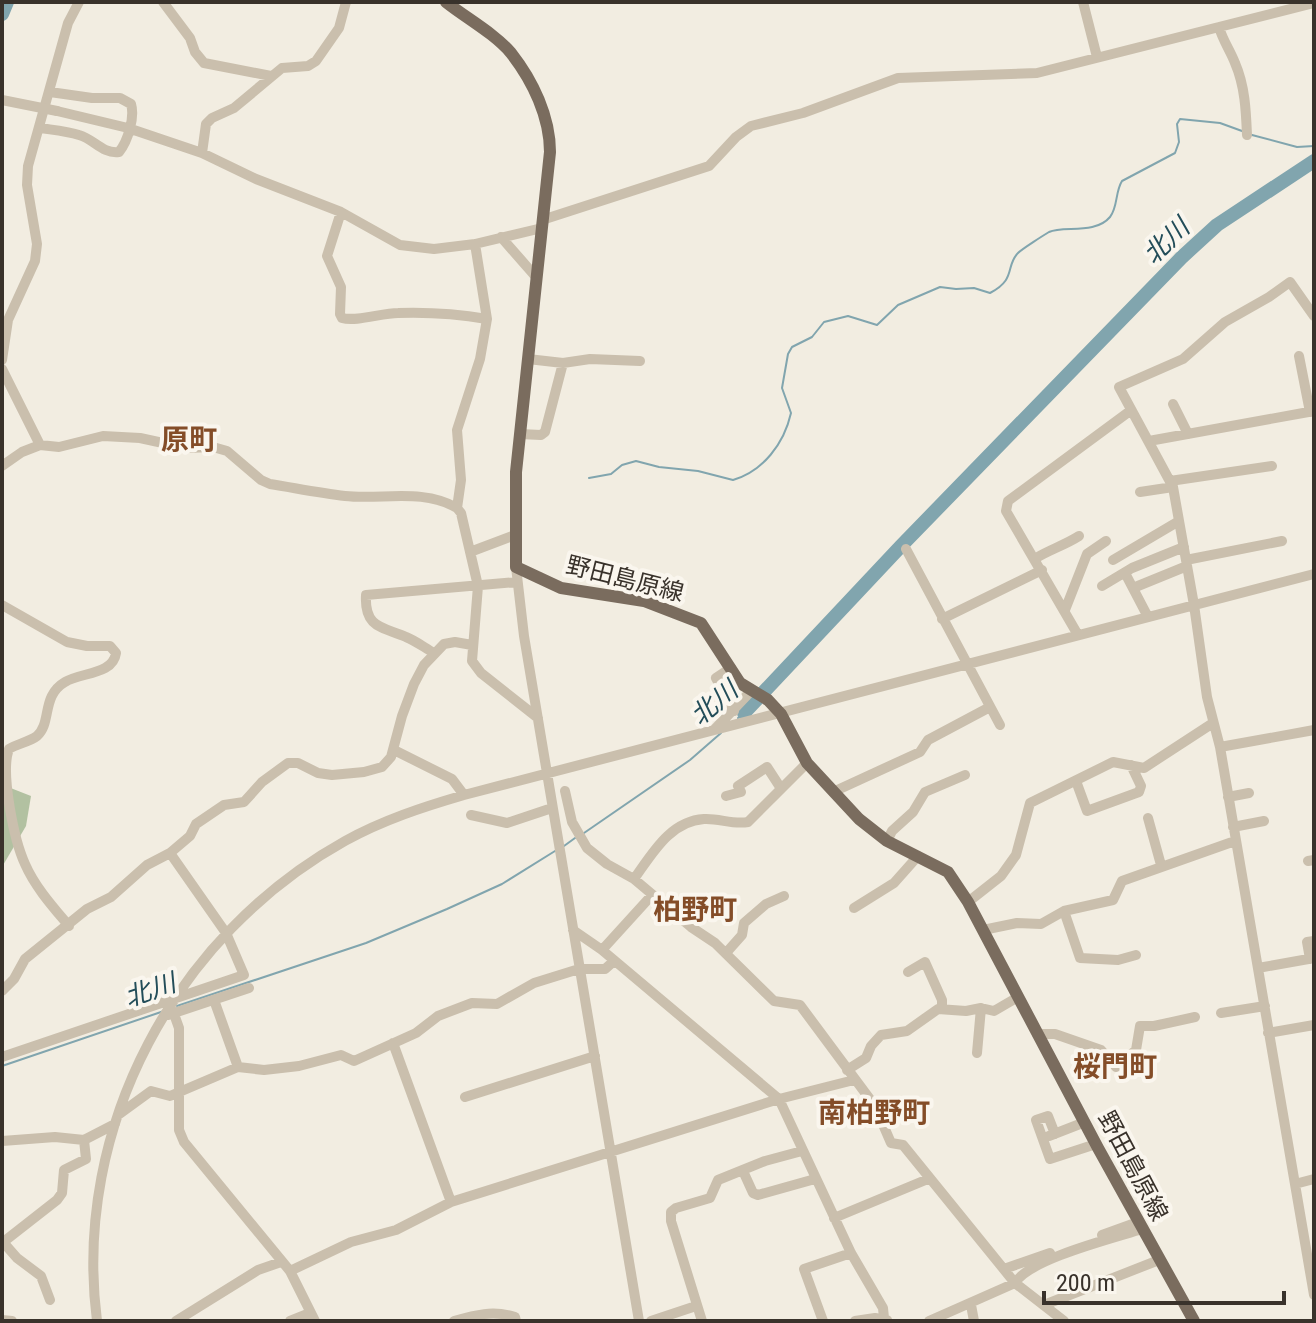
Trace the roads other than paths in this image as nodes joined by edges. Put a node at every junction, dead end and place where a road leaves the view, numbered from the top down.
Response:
1 (79, 2) edge
2 (163, 2) edge
3 (346, 2) edge
4 (446, 2) edge
5 (1083, 2) edge
6 (1314, 3) edge
7 (1219, 27) junction
8 (1097, 57) junction
9 (271, 76) junction
10 (50, 92) junction
11 (2, 100) edge
12 (40, 128) junction
13 (128, 128) junction
14 (1247, 132) dead end
15 (202, 153) junction
16 (341, 212) junction
17 (542, 224) junction
18 (501, 237) junction
19 (475, 244) junction
20 (536, 277) junction
21 (1310, 302) edge
22 (1314, 316) edge
23 (487, 319) junction
24 (1299, 356) dead end
25 (528, 359) junction
26 (2, 360) edge
27 (640, 361) dead end
28 (563, 363) junction
29 (2, 369) edge
30 (1173, 404) dead end
31 (1130, 411) junction
32 (1312, 412) edge
33 (520, 434) junction
34 (1188, 434) junction
35 (1149, 441) junction
36 (40, 445) junction
37 (2, 466) edge
38 (1272, 466) dead end
39 (1171, 484) junction
40 (1140, 492) dead end
41 (457, 508) junction
42 (1179, 521) junction
43 (515, 535) junction
44 (1079, 536) dead end
45 (1106, 541) dead end
46 (1282, 541) dead end
47 (1184, 547) junction
48 (906, 549) dead end
49 (470, 552) junction
50 (1036, 558) junction
51 (1113, 560) dead end
52 (1186, 563) junction
53 (516, 567) junction
54 (1042, 570) junction
55 (1125, 573) junction
56 (1314, 574) edge
57 (517, 582) junction
58 (478, 586) junction
59 (1102, 586) dead end
60 (1133, 588) junction
61 (2, 605) edge
62 (1194, 605) junction
63 (1065, 610) junction
64 (1148, 617) junction
65 (942, 619) junction
66 (1078, 635) junction
67 (472, 645) junction
68 (434, 653) junction
69 (966, 665) junction
70 (731, 668) junction
71 (756, 694) junction
72 (990, 707) junction
73 (734, 711) junction
74 (781, 714) junction
75 (538, 718) junction
76 (1213, 723) junction
77 (1000, 725) dead end
78 (1314, 730) edge
79 (714, 732) junction
80 (1220, 747) junction
81 (394, 750) junction
82 (4, 753) edge
83 (807, 763) junction
84 (1131, 765) junction
85 (547, 775) junction
86 (965, 775) dead end
87 (1076, 781) junction
88 (780, 787) junction
89 (565, 791) dead end
90 (833, 792) junction
91 (1249, 793) dead end
92 (464, 795) junction
93 (726, 796) dead end
94 (1228, 797) junction
95 (552, 808) junction
96 (471, 815) dead end
97 (1148, 818) dead end
98 (1264, 821) dead end
99 (1233, 827) junction
100 (576, 830) junction
101 (557, 833) junction
102 (887, 841) junction
103 (1235, 841) junction
104 (170, 853) junction
105 (918, 856) junction
106 (1161, 865) junction
107 (634, 879) junction
108 (652, 895) junction
109 (784, 896) dead end
110 (968, 902) junction
111 (854, 908) dead end
112 (1064, 911) junction
113 (69, 926) junction
114 (573, 930) junction
115 (983, 930) junction
116 (226, 933) junction
117 (1314, 941) edge
118 (602, 950) junction
119 (726, 953) junction
120 (1136, 955) dead end
121 (1312, 959) edge
122 (614, 961) junction
123 (1258, 968) junction
124 (579, 969) junction
125 (908, 972) dead end
126 (249, 988) dead end
127 (2, 991) edge
128 (1018, 997) junction
129 (173, 1000) junction
130 (214, 1000) junction
131 (1265, 1006) junction
132 (942, 1007) junction
133 (981, 1008) junction
134 (1221, 1013) dead end
135 (167, 1014) junction
136 (1195, 1017) dead end
137 (1314, 1025) edge
138 (1268, 1033) junction
139 (1037, 1034) junction
140 (393, 1043) junction
141 (977, 1053) dead end
142 (2, 1056) edge
143 (595, 1056) junction
144 (238, 1067) junction
145 (851, 1075) junction
146 (178, 1092) junction
147 (465, 1097) dead end
148 (779, 1099) junction
149 (116, 1119) junction
150 (1085, 1122) junction
151 (1055, 1134) junction
152 (1043, 1138) junction
153 (84, 1140) junction
154 (2, 1141) edge
155 (1096, 1144) junction
156 (612, 1151) junction
157 (802, 1151) junction
158 (743, 1171) junction
159 (815, 1179) junction
160 (928, 1179) junction
161 (1314, 1179) edge
162 (1295, 1184) junction
163 (451, 1202) junction
164 (834, 1218) junction
165 (1140, 1226) junction
166 (3, 1243) edge
167 (851, 1253) junction
168 (1159, 1260) junction
169 (281, 1262) junction
170 (1004, 1269) junction
171 (290, 1271) junction
172 (1015, 1283) junction
173 (1314, 1295) edge
174 (50, 1300) dead end
175 (971, 1305) junction
176 (1044, 1305) junction
177 (696, 1306) junction
178 (313, 1317) edge
179 (2, 1320) edge
180 (887, 1320) edge
181 (12, 1321) edge
182 (97, 1321) edge
183 (176, 1321) edge
184 (290, 1321) edge
185 (454, 1321) edge
186 (516, 1321) edge
187 (639, 1321) edge
188 (651, 1321) edge
189 (702, 1321) edge
190 (823, 1321) edge
191 (855, 1321) edge
192 (929, 1321) edge
193 (974, 1321) edge
194 (1064, 1321) edge
195 (1194, 1321) edge

1 - 10 street
2 - 9 street
3 - 9 street
4 - 17 main road
5 - 8 street
6 - 7 street
7 - 8 street
7 - 14 street
8 - 17 street
9 - 15 street
10 - 12 street
10 - 13 street
11 - 13 street, bridge
12 - 13 street
12 - 26 street
13 - 15 street
15 - 16 street
16 - 19 street
16 - 23 street
17 - 18 street
17 - 20 main road
18 - 19 street
18 - 20 street
19 - 23 street
20 - 25 main road
21 - 22 street
21 - 31 street
23 - 41 street
24 - 32 street
25 - 28 street
25 - 33 main road
27 - 28 street
28 - 33 street
29 - 36 street
30 - 34 street
31 - 35 street
31 - 50 street
32 - 34 street
33 - 43 main road
34 - 35 street
35 - 39 street
36 - 37 street
36 - 41 street
38 - 39 street
39 - 40 street
39 - 42 street
41 - 49 street
42 - 47 street
42 - 51 street
43 - 49 street
43 - 53 main road
44 - 50 street
45 - 63 street
46 - 52 street
47 - 52 street
47 - 55 street
48 - 65 street
49 - 58 street
50 - 54 street
52 - 60 street
52 - 62 street
53 - 57 street
53 - 70 main road, 野田島原線
54 - 63 street
54 - 65 street
55 - 59 street
55 - 60 street
56 - 62 street
57 - 58 street
57 - 75 street
58 - 67 street
58 - 68 street
60 - 64 street
61 - 82 street
62 - 64 street
62 - 76 street
63 - 66 street
64 - 66 street
65 - 69 street
66 - 69 street
67 - 68 street
67 - 75 street
68 - 81 street
69 - 72 street
69 - 74 street
70 - 71 main road, 野田島原線
70 - 73 street
71 - 73 street
71 - 74 main road, 野田島原線
72 - 77 street
72 - 90 street
73 - 79 street
74 - 79 street
74 - 83 main road, 野田島原線
75 - 85 street
76 - 80 street
76 - 84 street
78 - 80 street
79 - 85 street
80 - 94 street
81 - 92 street
81 - 104 street
82 - 113 street
83 - 88 street
83 - 90 main road, 野田島原線
84 - 87 street
84 - 87 street
85 - 92 street
85 - 95 street
86 - 102 street
87 - 110 street
88 - 93 street
88 - 107 street
89 - 100 street
90 - 102 main road, 野田島原線
91 - 94 street
92 - 116 street
94 - 99 street
95 - 96 street
95 - 101 street
97 - 106 street
98 - 99 street
99 - 103 street
100 - 101 street
100 - 107 street
101 - 114 street
102 - 105 main road, 野田島原線
103 - 106 street
103 - 123 street
104 - 113 street
104 - 116 street
105 - 110 main road, 野田島原線
105 - 111 street
106 - 112 street
107 - 108 street
108 - 118 street
108 - 119 street
109 - 119 street
110 - 115 main road, 野田島原線
112 - 115 street
112 - 120 street
113 - 127 street
114 - 118 street
114 - 124 street
115 - 128 main road, 野田島原線
116 - 129 street
116 - 129 street
117 - 121 street
118 - 122 street
119 - 145 street
121 - 123 street
122 - 124 street
122 - 148 street
123 - 131 street
124 - 140 street
124 - 143 street
125 - 132 street
126 - 130 street
128 - 133 street
128 - 139 main road, 野田島原線
129 - 135 street
129 - 142 street
130 - 135 street
130 - 144 street
131 - 134 street
131 - 138 street
132 - 133 street
132 - 145 street
133 - 141 street
135 - 146 street
135 - 149 street
136 - 139 street
137 - 138 street
138 - 162 street
139 - 150 main road, 野田島原線
140 - 144 street
140 - 163 street
143 - 147 street
143 - 156 street
144 - 146 street
145 - 148 street
145 - 160 street
146 - 149 street
146 - 169 street
148 - 156 street
148 - 157 street
149 - 153 street
149 - 182 street
150 - 151 street
150 - 155 main road, 野田島原線
151 - 152 street
151 - 152 street
152 - 155 street
153 - 154 street
153 - 166 street
155 - 165 main road, 野田島原線
156 - 163 street
156 - 187 street
157 - 158 street
157 - 159 street
158 - 159 street
158 - 177 street
159 - 164 street
160 - 164 street
160 - 170 street
161 - 162 street
162 - 173 street
163 - 171 street
164 - 167 street
165 - 168 main road, 野田島原線
165 - 170 street
165 - 172 street
166 - 174 street
167 - 180 street
167 - 190 street
168 - 176 street
168 - 195 main road, 野田島原線
169 - 171 street
169 - 183 street
170 - 172 street
171 - 178 street
172 - 175 street
172 - 176 street
175 - 192 street
175 - 193 street
176 - 194 street
177 - 188 street
177 - 189 street
178 - 184 street
179 - 181 street
180 - 191 street
185 - 186 street

